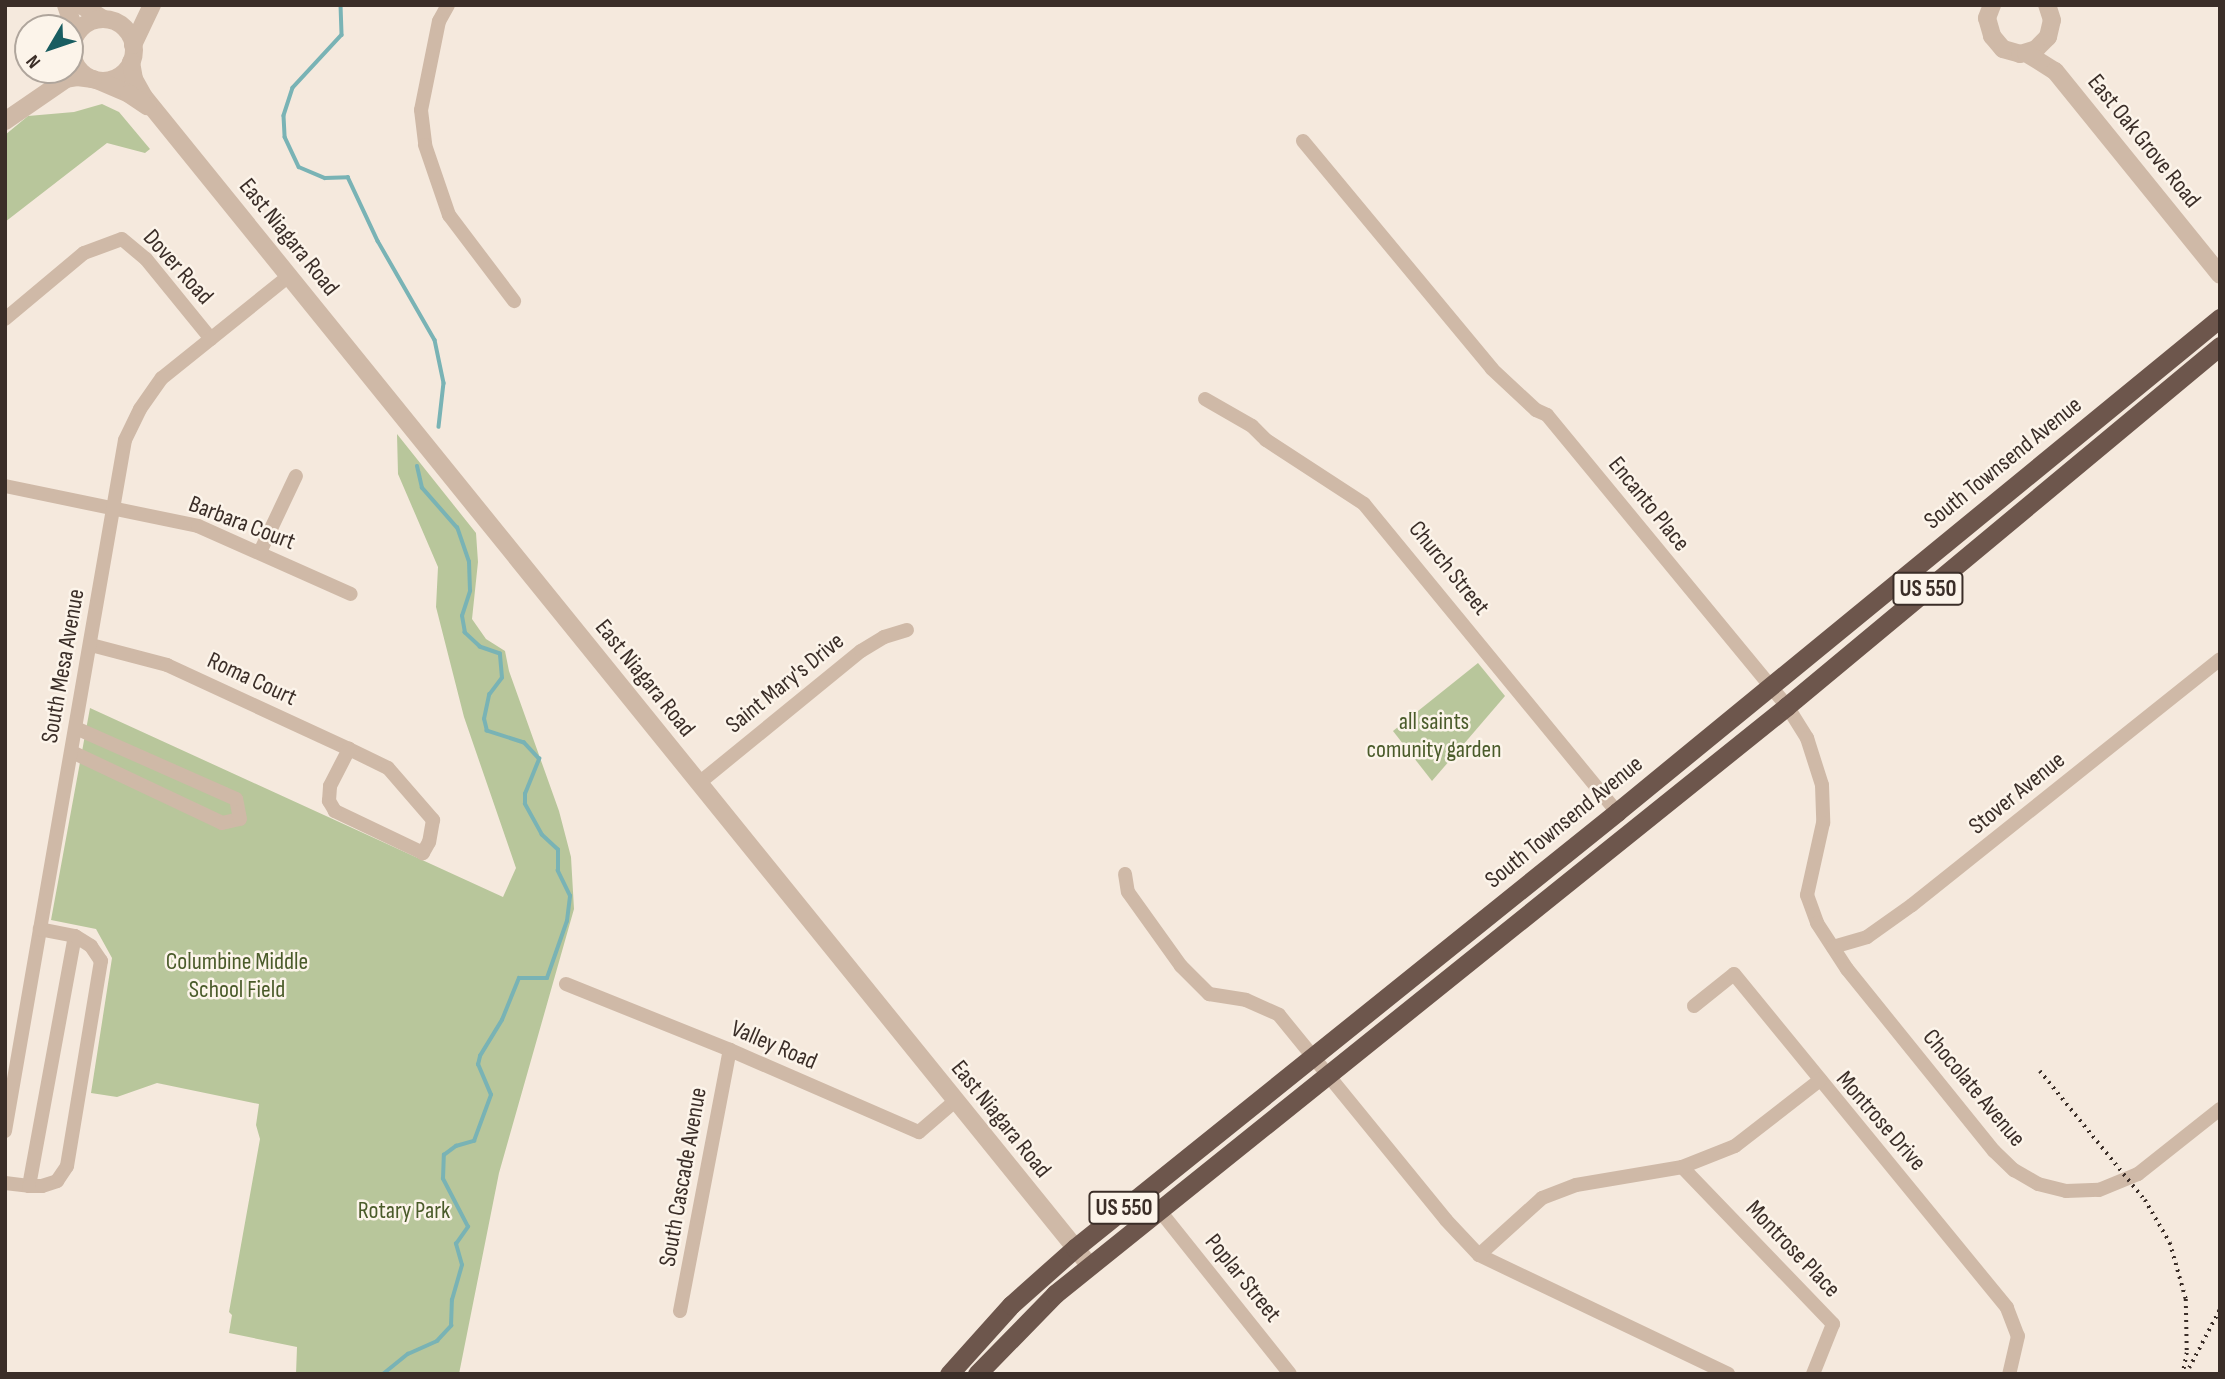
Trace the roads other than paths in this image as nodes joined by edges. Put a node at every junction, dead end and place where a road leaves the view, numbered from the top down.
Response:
1 (82, 5) edge
2 (146, 5) edge
3 (152, 5) edge
4 (448, 5) edge
5 (2051, 7) edge
6 (1988, 10) edge
7 (107, 19) junction
8 (84, 28) edge
9 (2048, 37) junction
10 (132, 53) junction
11 (2026, 53) junction
12 (84, 71) edge
13 (2056, 71) junction
14 (97, 80) junction
15 (43, 84) edge
16 (9, 117) edge
17 (163, 120) junction
18 (1303, 141) dead end
19 (2220, 275) edge
20 (289, 276) junction
21 (514, 301) dead end
22 (2220, 318) edge
23 (5, 319) edge
24 (211, 339) junction
25 (2220, 346) edge
26 (1205, 399) dead end
27 (296, 476) dead end
28 (5, 486) edge
29 (112, 507) junction
30 (260, 552) junction
31 (351, 594) dead end
32 (906, 630) dead end
33 (91, 645) junction
34 (2220, 659) edge
35 (1770, 685) junction
36 (1787, 706) junction
37 (76, 728) junction
38 (349, 749) junction
39 (72, 752) junction
40 (699, 783) junction
41 (1617, 812) junction
42 (1125, 874) dead end
43 (40, 929) junction
44 (75, 936) junction
45 (1833, 947) junction
46 (566, 984) dead end
47 (1694, 1006) dead end
48 (730, 1050) junction
49 (1313, 1056) junction
50 (1329, 1076) junction
51 (1820, 1080) junction
52 (955, 1101) junction
53 (2220, 1109) edge
54 (5, 1131) edge
55 (1682, 1167) junction
56 (5, 1184) edge
57 (29, 1186) junction
58 (1160, 1211) junction
59 (1075, 1248) junction
60 (1479, 1255) junction
61 (1090, 1266) junction
62 (680, 1311) dead end
63 (949, 1374) edge
64 (976, 1374) edge
65 (1290, 1374) edge
66 (1728, 1374) edge
67 (1813, 1374) edge
68 (2010, 1374) edge

1 - 7 street
2 - 7 street
3 - 10 street
4 - 21 street
5 - 9 street, East Oak Grove Road
6 - 11 street, East Oak Grove Road
7 - 8 street
7 - 10 street
9 - 11 street
9 - 13 street, East Oak Grove Road
10 - 14 street
10 - 17 street, East Niagara Road
11 - 13 street, East Oak Grove Road
12 - 14 street
13 - 19 street, East Oak Grove Road
14 - 16 street
14 - 17 street, East Niagara Road
15 - 16 street
17 - 20 street, East Niagara Road
18 - 35 street, Encanto Place
20 - 24 street, South Mesa Avenue
20 - 40 street, East Niagara Road
22 - 35 highway, South Townsend Avenue / US 550
23 - 24 street, Dover Road
24 - 29 street, South Mesa Avenue
25 - 36 highway, South Townsend Avenue / US 550
26 - 41 street, Church Street
27 - 30 street
28 - 29 street, Barbara Court
29 - 30 street, Barbara Court
29 - 33 street, South Mesa Avenue
30 - 31 street, Barbara Court
32 - 40 street, Saint Mary's Drive
33 - 37 street, South Mesa Avenue
33 - 38 street, Roma Court
34 - 45 street, Stover Avenue
35 - 36 street, Encanto Place
35 - 41 highway, South Townsend Avenue / US 550
36 - 45 street, Encanto Place
36 - 50 highway, South Townsend Avenue / US 550
37 - 39 street, South Mesa Avenue
37 - 39 street
38 - 38 street, Roma Court
39 - 43 street, South Mesa Avenue
40 - 52 street, East Niagara Road
41 - 49 highway, South Townsend Avenue / US 550
42 - 49 street
43 - 44 street
43 - 54 street, South Mesa Avenue
44 - 57 street
44 - 57 street
45 - 53 street, Chocolate Avenue
46 - 48 street, Valley Road
47 - 51 street
48 - 52 street, Valley Road
48 - 62 street, South Cascade Avenue
49 - 50 street
49 - 59 highway, South Townsend Avenue / US 550
50 - 58 highway, South Townsend Avenue / US 550
50 - 60 street
51 - 55 street, Montrose Drive
51 - 68 street, Montrose Drive
52 - 59 street, East Niagara Road
55 - 60 street, Montrose Drive
55 - 67 street, Montrose Place
56 - 57 street
58 - 61 highway, South Townsend Avenue / US 550
58 - 65 street, Poplar Street
59 - 61 street, East Niagara Road
59 - 63 highway, South Townsend Avenue / US 550
60 - 66 street
61 - 64 highway, South Townsend Avenue / US 550

